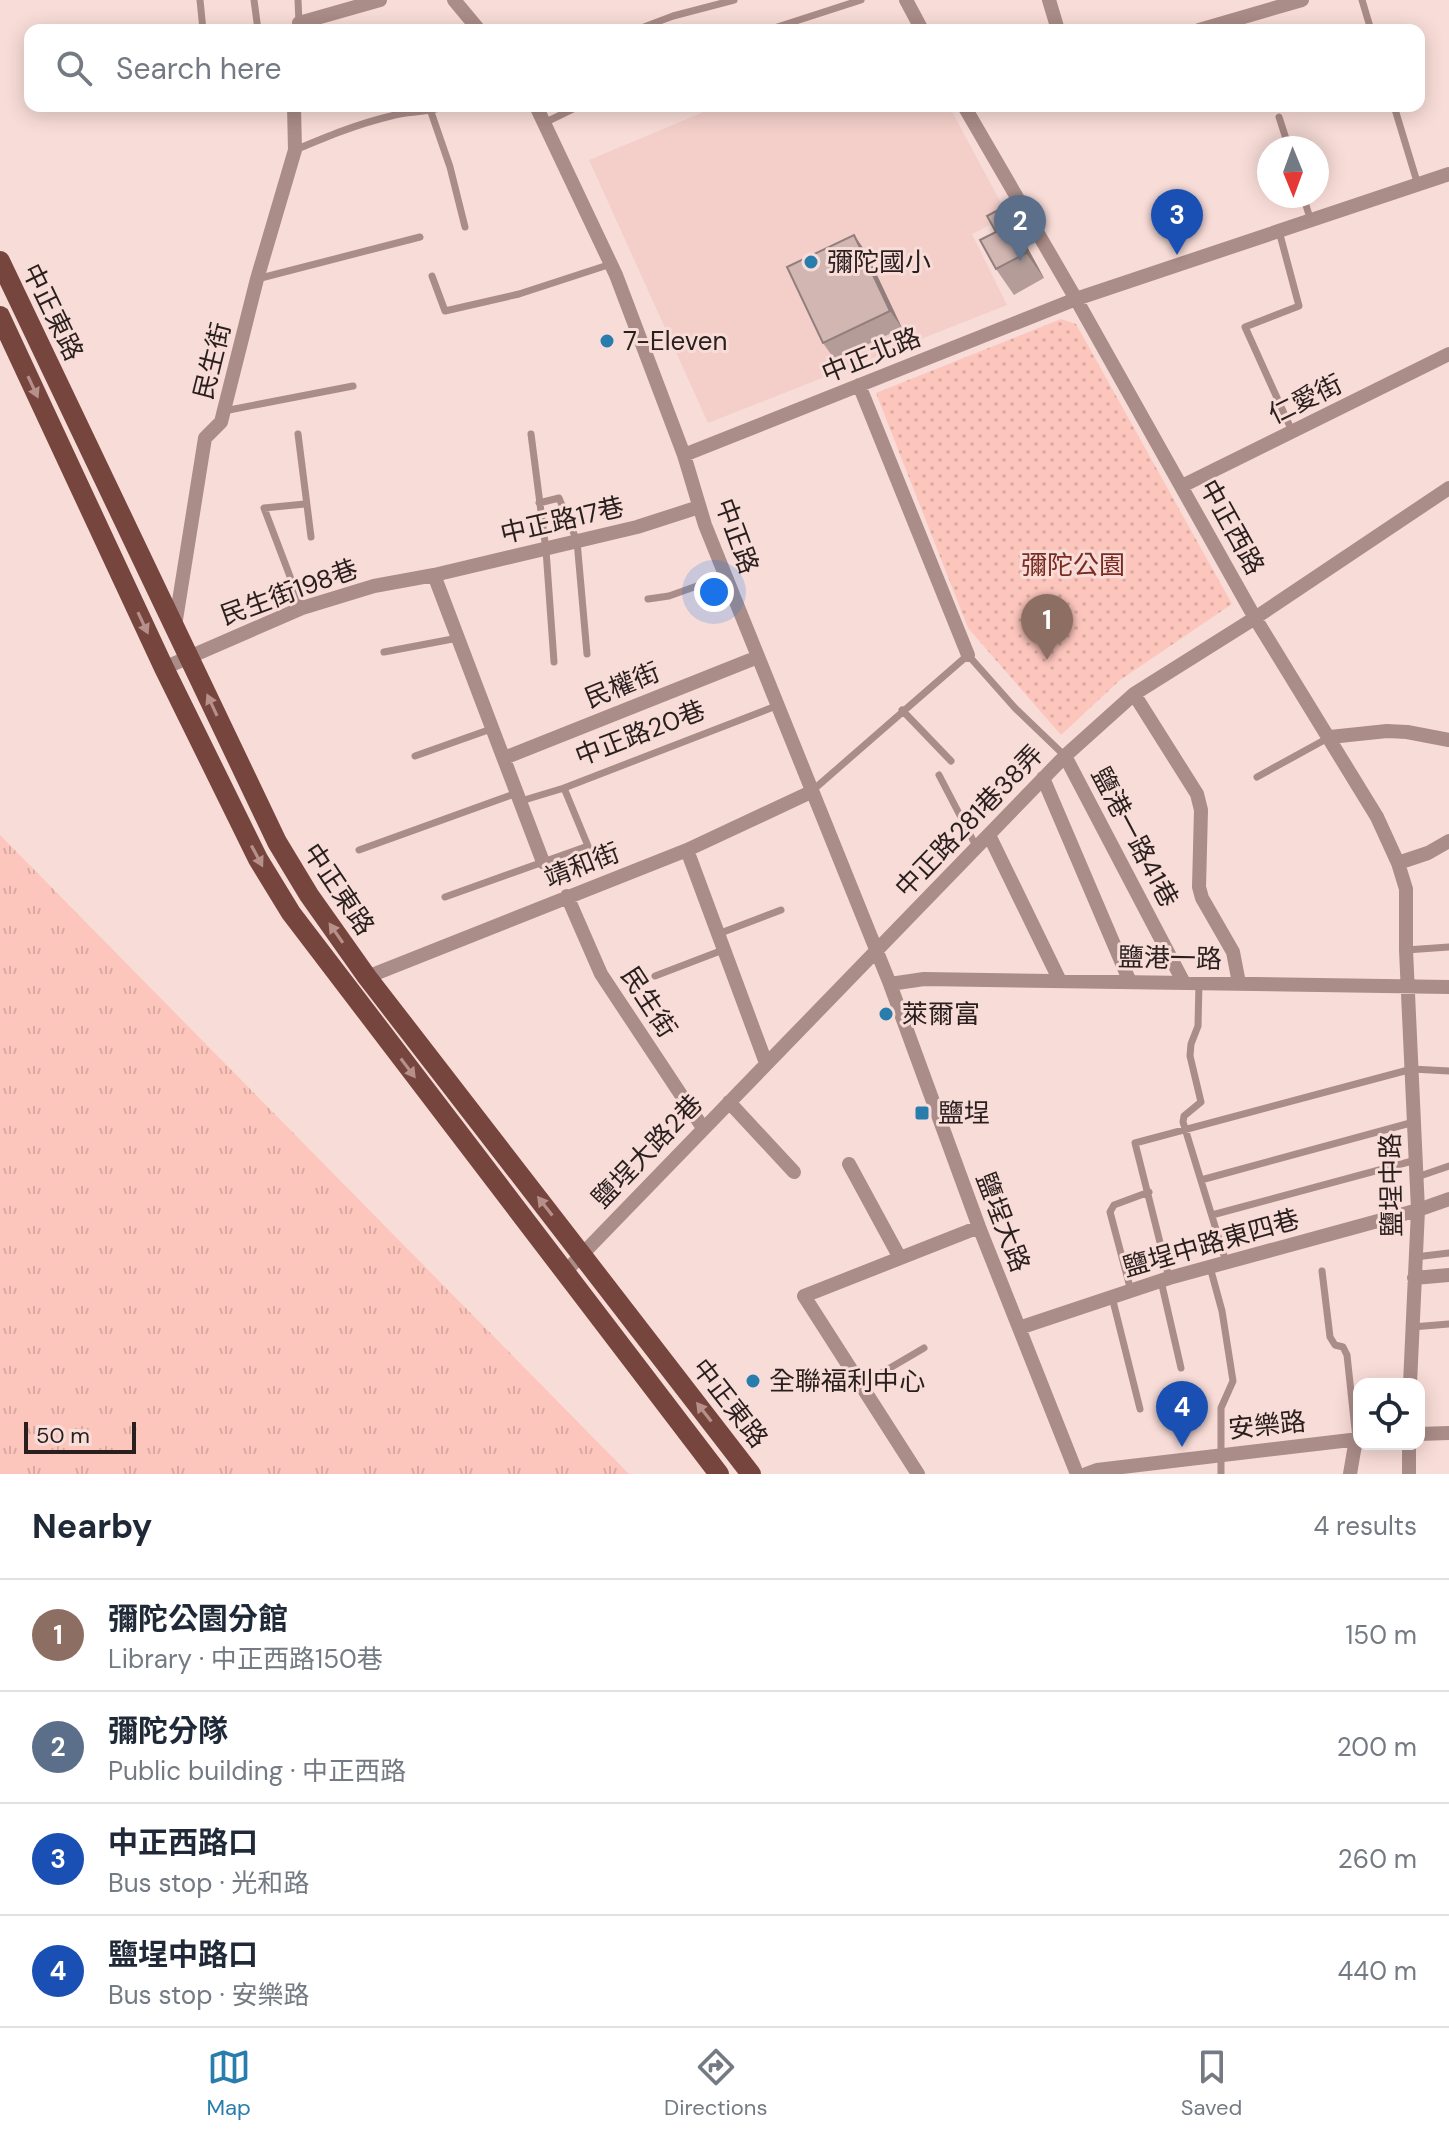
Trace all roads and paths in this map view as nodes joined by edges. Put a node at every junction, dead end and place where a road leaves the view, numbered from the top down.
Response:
1 (200, 0) edge
2 (254, 0) edge
3 (298, 0) edge
4 (380, 0) edge
5 (454, 0) edge
6 (734, 0) edge
7 (861, 0) edge
8 (906, 0) edge
9 (1049, 0) edge
10 (1302, 0) edge
11 (1362, 0) edge
12 (202, 24) edge
13 (257, 24) edge
14 (297, 24) edge
15 (306, 24) edge
16 (474, 24) edge
17 (652, 24) edge
18 (787, 24) edge
19 (919, 24) edge
20 (1056, 24) edge
21 (1220, 24) edge
22 (1369, 24) edge
23 (294, 112) edge
24 (431, 112) joint
25 (539, 112) edge
26 (567, 112) edge
27 (967, 112) edge
28 (1396, 112) edge
29 (1279, 117) dead end
30 (544, 123) junction
31 (1285, 136) edge
32 (295, 150) junction
33 (1449, 174) edge
34 (1418, 185) junction
35 (1307, 208) edge
36 (1311, 221) junction
37 (465, 227) dead end
38 (1279, 231) junction
39 (420, 237) dead end
40 (0, 261) edge
41 (611, 264) junction
42 (432, 276) dead end
43 (257, 279) junction
44 (1076, 299) junction
45 (0, 316) edge
46 (1449, 354) edge
47 (859, 385) junction
48 (353, 386) dead end
49 (224, 411) junction
50 (1292, 431) junction
51 (298, 434) dead end
52 (531, 434) dead end
53 (684, 455) junction
54 (1182, 486) junction
55 (1449, 488) edge
56 (539, 503) junction
57 (305, 504) junction
58 (699, 507) junction
59 (311, 537) dead end
60 (577, 541) junction
61 (546, 550) junction
62 (434, 575) junction
63 (725, 576) junction
64 (648, 599) dead end
65 (302, 608) junction
66 (1255, 618) junction
67 (174, 626) junction
68 (458, 638) junction
69 (384, 652) dead end
70 (587, 654) dead end
71 (968, 655) junction
72 (189, 656) junction
73 (758, 657) junction
74 (554, 662) dead end
75 (164, 668) junction
76 (1134, 694) junction
77 (776, 706) junction
78 (902, 710) junction
79 (491, 729) junction
80 (1330, 737) junction
81 (1449, 740) edge
82 (415, 756) dead end
83 (1065, 756) junction
84 (504, 758) junction
85 (951, 761) dead end
86 (939, 775) dead end
87 (1257, 777) dead end
88 (1043, 778) junction
89 (564, 788) junction
90 (811, 792) junction
91 (519, 797) junction
92 (989, 835) junction
93 (1449, 841) edge
94 (977, 848) junction
95 (359, 850) dead end
96 (687, 850) junction
97 (543, 862) junction
98 (1398, 863) junction
99 (567, 896) junction
100 (445, 897) dead end
101 (781, 910) dead end
102 (718, 934) junction
103 (1449, 947) edge
104 (723, 950) junction
105 (1406, 950) junction
106 (876, 952) junction
107 (655, 976) dead end
108 (367, 977) junction
109 (1060, 981) junction
110 (1130, 982) junction
111 (1192, 983) junction
112 (1239, 983) junction
113 (890, 984) junction
114 (1408, 986) junction
115 (1449, 987) edge
116 (766, 1063) junction
117 (1412, 1069) junction
118 (1449, 1071) edge
119 (729, 1102) junction
120 (1414, 1122) junction
121 (703, 1128) junction
122 (1185, 1129) junction
123 (1416, 1160) junction
124 (849, 1164) dead end
125 (1449, 1166) edge
126 (794, 1172) dead end
127 (1417, 1177) junction
128 (1201, 1180) junction
129 (1149, 1192) junction
130 (1449, 1199) edge
131 (1418, 1210) junction
132 (1212, 1215) junction
133 (979, 1227) junction
134 (581, 1253) junction
135 (1449, 1253) edge
136 (1415, 1257) junction
137 (900, 1258) junction
138 (1226, 1262) junction
139 (1210, 1267) junction
140 (1322, 1271) dead end
141 (564, 1273) junction
142 (1449, 1275) edge
143 (1414, 1278) junction
144 (1165, 1279) junction
145 (1131, 1291) junction
146 (1112, 1297) junction
147 (1449, 1324) edge
148 (1412, 1327) junction
149 (1019, 1328) junction
150 (924, 1348) dead end
151 (1181, 1368) dead end
152 (1410, 1378) edge
153 (861, 1385) junction
154 (1353, 1401) edge
155 (1140, 1409) dead end
156 (1449, 1433) edge
157 (1425, 1434) edge
158 (1353, 1440) edge
159 (1355, 1450) edge
160 (1409, 1450) edge
161 (1221, 1454) junction
162 (719, 1474) edge
163 (751, 1474) edge
164 (918, 1474) edge
165 (1077, 1474) edge
166 (1086, 1474) edge
167 (1221, 1474) edge
168 (1350, 1474) edge
169 (1409, 1474) edge

1 - 12 lane
2 - 13 lane
3 - 14 lane
4 - 15 street
5 - 16 street
6 - 17 lane
7 - 18 lane
8 - 19 street
9 - 20 street
10 - 21 street
11 - 22 lane
23 - 32 street, 民生街
24 - 32 lane
24 - 37 lane
25 - 30 street, 中正路
26 - 30 lane
27 - 44 street, 中正西路
28 - 34 lane
29 - 31 lane
30 - 41 street, 中正路
32 - 43 street, 民生街
33 - 34 street, 中正北路
34 - 36 street, 中正北路
35 - 36 lane
36 - 38 street, 中正北路
38 - 44 street, 中正北路
38 - 50 lane
39 - 43 lane
40 - 67 main road, 中正東路
41 - 42 lane
41 - 53 street, 中正路
43 - 49 street, 民生街
44 - 47 street, 中正北路
44 - 54 street, 中正西路
45 -> 75 main road, 中正東路
46 - 50 street, 仁愛街
47 - 53 street, 中正北路
47 - 71 street
48 - 49 lane
49 - 67 street, 民生街
50 - 54 street, 仁愛街
51 - 57 lane
52 - 56 lane
53 - 58 street, 中正路
54 - 66 street, 中正西路
55 - 66 street
56 - 60 lane
56 - 61 lane
57 - 59 lane
57 - 65 lane
58 - 60 street, 中正路17巷
58 - 63 street, 中正路
60 - 61 street, 中正路17巷
60 - 70 lane
61 - 62 street, 中正路17巷
61 - 74 lane
62 - 65 street, 民生街198巷
62 - 68 street
63 - 64 lane
63 - 73 street, 中正路
65 - 72 street, 民生街198巷
66 - 76 street
66 - 80 street, 中正西路
67 - 72 main road, 中正東路
68 - 69 lane
68 - 79 street
71 - 78 lane
71 - 83 lane, 中正路281巷38弄
72 - 75 street, 民生街198巷
108 -> 72 main road, 中正東路
73 - 77 street, 中正路
73 - 84 street, 民權街
75 -> 141 main road, 中正東路
76 - 83 street
76 - 112 street, 鹽港一路41巷
77 - 89 lane, 中正路20巷
77 - 90 street, 中正路
78 - 85 lane
78 - 90 lane
79 - 82 lane
79 - 84 street
80 - 81 street
80 - 87 lane
80 - 98 street, 中正西路
83 - 88 street, 中正路281巷38弄
83 - 111 street, 鹽港一路41巷
84 - 91 street
86 - 94 lane
88 - 92 street, 中正路281巷38弄
88 - 110 street
89 - 91 lane, 中正路20巷
89 - 97 lane
90 - 96 street, 靖和街
90 - 106 street, 中正路
91 - 95 lane, 中正路20巷
91 - 97 street
92 - 94 street, 中正路281巷38弄
92 - 109 street
93 - 98 street
94 - 106 street, 中正路281巷38弄
96 - 99 street, 靖和街
96 - 102 street
97 - 100 lane
98 - 105 street, 中正西路
99 - 108 street, 靖和街
99 - 121 street, 民生街
101 - 102 lane
102 - 104 street
103 - 105 lane
104 - 107 lane
104 - 116 street
105 - 114 street, 中正西路
106 - 113 street, 中正路
106 - 116 street, 中正路281巷38弄
134 -> 108 main road, 中正東路
109 - 110 street, 鹽港一路
109 - 113 street, 鹽港一路
110 - 111 street, 鹽港一路
111 - 112 street, 鹽港一路
111 - 122 lane
112 - 114 street, 鹽港一路
113 - 133 street, 鹽埕大路
114 - 115 street, 鹽港一路
114 - 117 street, 鹽埕中路
116 - 119 street, 鹽埕大路2巷
117 - 118 lane
117 - 120 street, 鹽埕中路
117 - 122 lane
119 - 121 street, 鹽埕大路2巷
119 - 126 street
120 - 123 street, 鹽埕中路
120 - 128 lane
121 - 134 street, 鹽埕大路2巷
122 - 128 lane
122 - 129 lane
123 - 127 street, 鹽埕中路
123 - 132 lane
124 - 137 street
125 - 127 lane
127 - 131 street, 鹽埕中路
128 - 132 lane
129 - 144 lane
129 - 145 lane
130 - 131 street, 鹽埕中路東四巷
131 - 136 street, 鹽埕中路
131 - 138 street, 鹽埕中路東四巷
132 - 138 lane
133 - 137 street
133 - 149 street, 鹽埕大路
134 - 141 street, 鹽埕大路2巷
163 -> 134 main road, 中正東路
135 - 136 lane
136 - 143 street, 鹽埕中路
137 - 153 street
138 - 139 street, 鹽埕中路東四巷
139 - 144 street, 鹽埕中路東四巷
139 - 161 lane
140 - 154 lane
141 - 162 main road, 中正東路
142 - 143 street
143 - 148 street, 鹽埕中路
144 - 145 street, 鹽埕中路東四巷
144 - 151 lane
145 - 146 street, 鹽埕中路東四巷
146 - 149 street, 鹽埕中路東四巷
146 - 155 lane
147 - 148 lane
148 - 152 street, 鹽埕中路
149 - 165 street, 鹽埕大路
150 - 153 lane
153 - 164 street
156 - 157 street
158 - 161 street, 安樂路
159 - 168 street
160 - 169 street
161 - 166 street, 安樂路
161 - 167 lane

